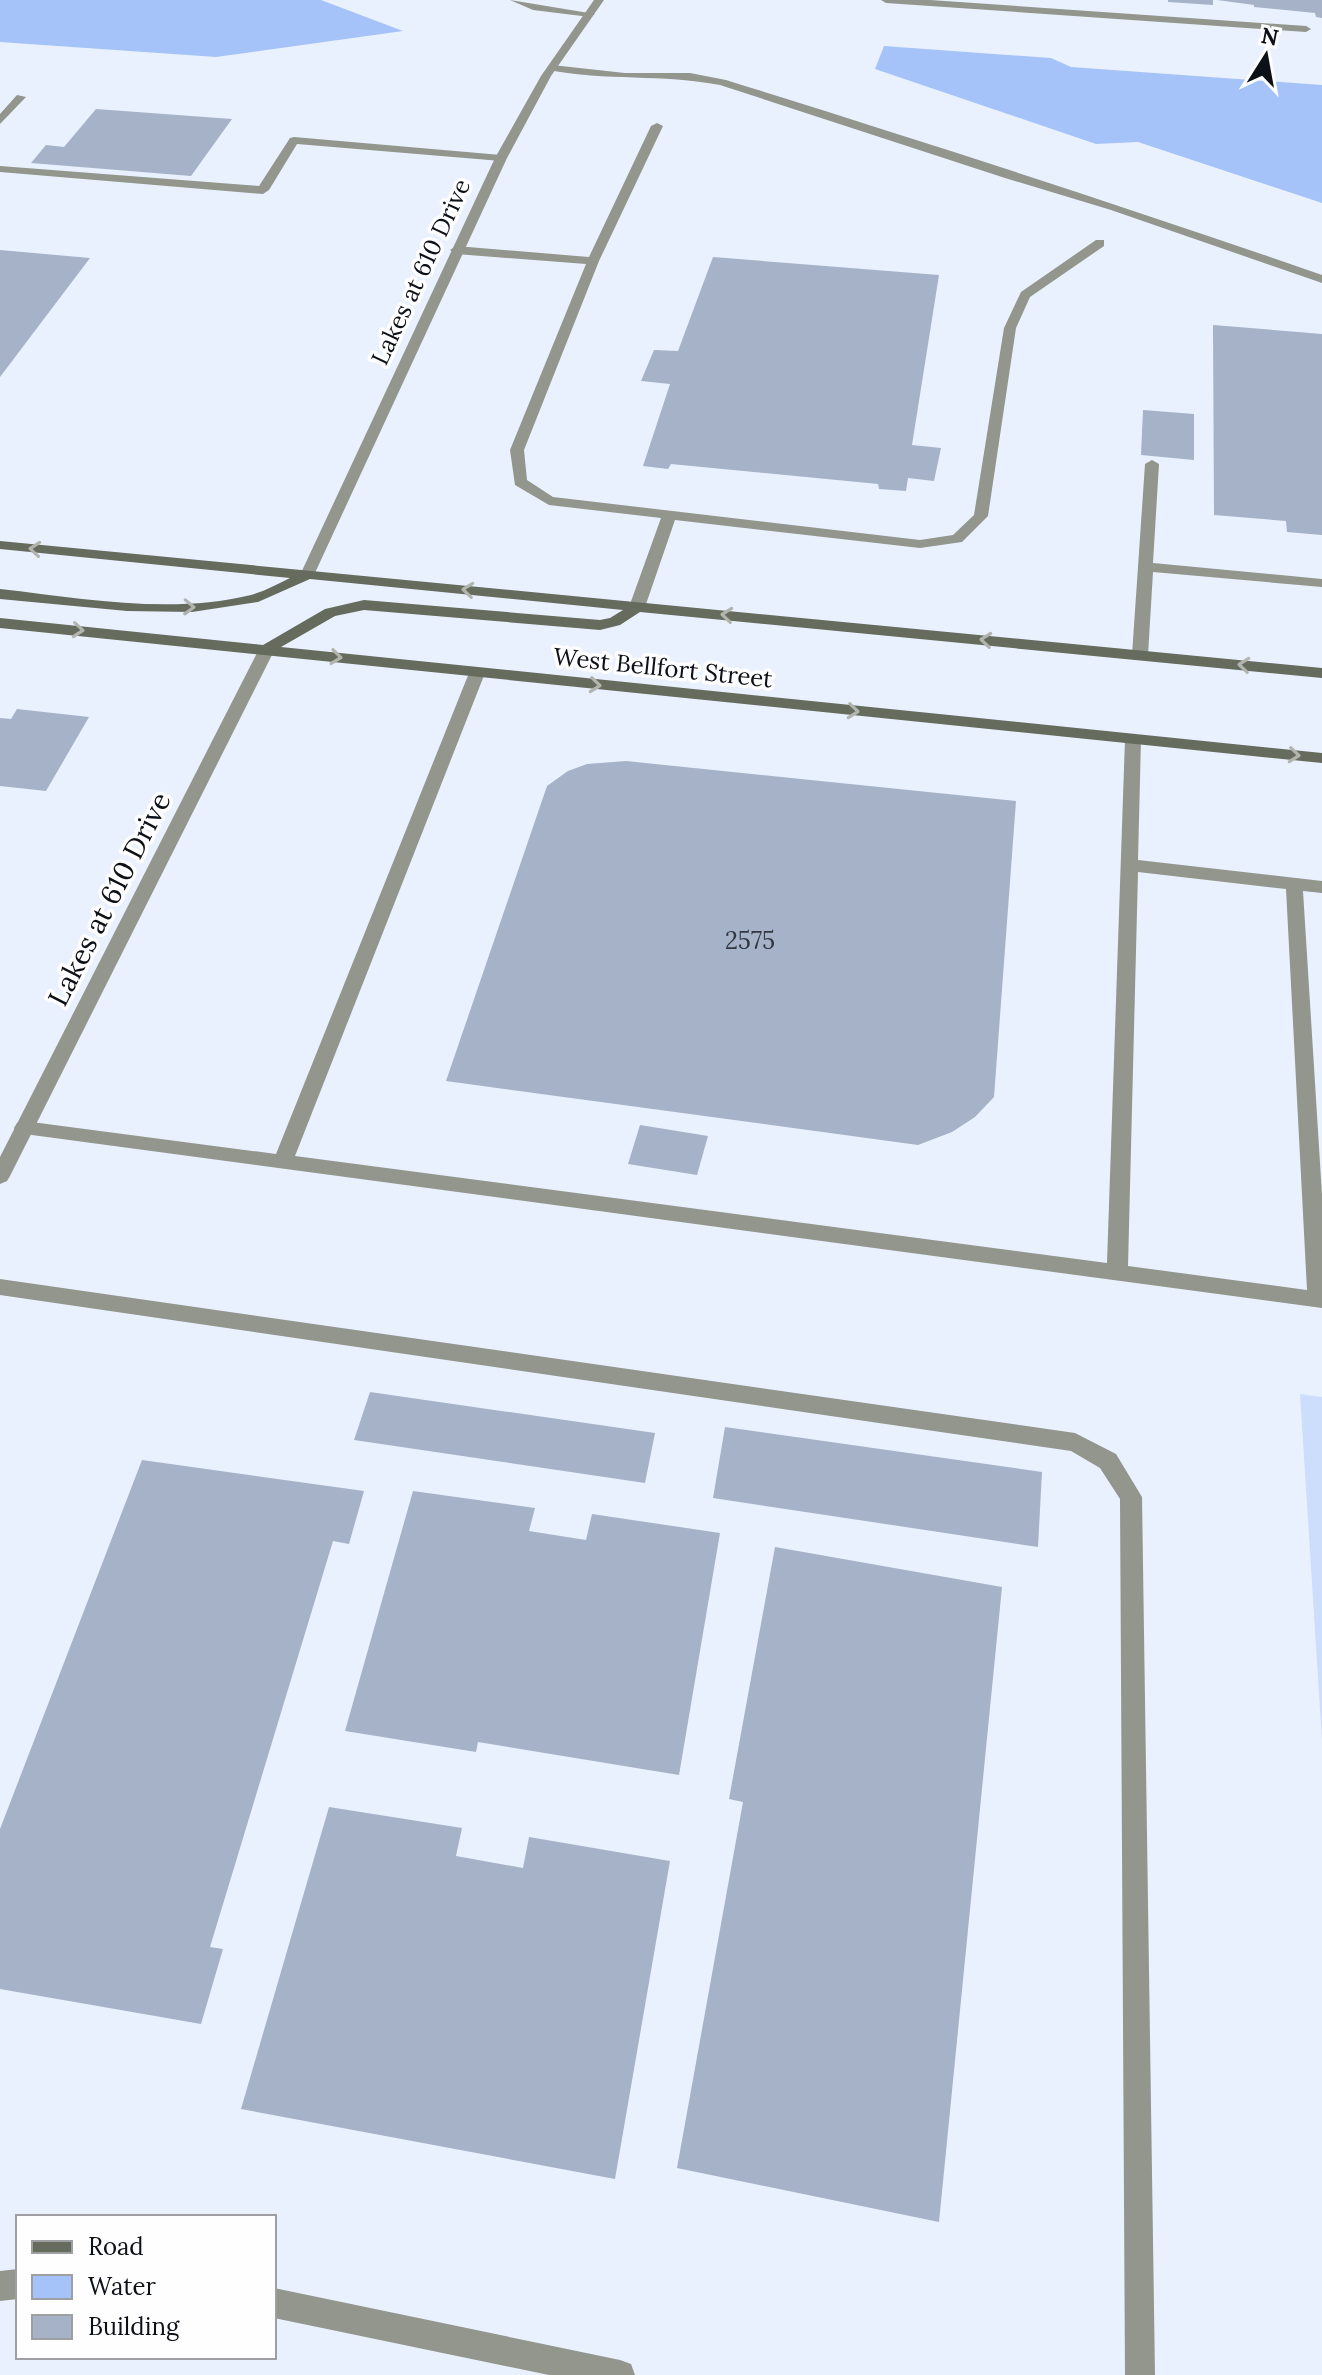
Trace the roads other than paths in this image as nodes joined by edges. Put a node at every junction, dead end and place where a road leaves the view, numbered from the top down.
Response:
1 (515, 0) edge
2 (599, 0) edge
3 (886, 0) edge
4 (590, 14) junction
5 (1306, 29) dead end
6 (552, 68) junction
7 (21, 97) dead end
8 (0, 121) edge
9 (657, 126) dead end
10 (501, 158) junction
11 (0, 169) edge
12 (1100, 243) dead end
13 (456, 250) junction
14 (593, 261) junction
15 (1322, 279) edge
16 (1152, 464) dead end
17 (670, 514) junction
18 (0, 545) edge
19 (1145, 567) junction
20 (307, 575) junction
21 (1322, 583) edge
22 (0, 594) edge
23 (637, 607) junction
24 (0, 623) edge
25 (267, 649) junction
26 (1140, 655) junction
27 (477, 673) junction
28 (1322, 673) edge
29 (1133, 739) junction
30 (1322, 758) edge
31 (1129, 865) junction
32 (1294, 884) junction
33 (1322, 887) edge
34 (24, 1128) junction
35 (283, 1162) junction
36 (0, 1176) edge
37 (1117, 1272) junction
38 (0, 1287) edge
39 (1320, 1300) edge
40 (276, 2303) edge
41 (620, 2375) edge
42 (1140, 2375) edge

1 - 4 street
2 - 4 street, Lakes at 610 Drive
3 - 5 street
4 - 6 street, Lakes at 610 Drive
6 - 10 street, Lakes at 610 Drive
6 - 15 street
7 - 8 street
9 - 14 street
10 - 11 street
10 - 13 street, Lakes at 610 Drive
12 - 17 street
13 - 14 street
13 - 20 street, Lakes at 610 Drive
14 - 17 street
16 - 19 street
17 - 23 street
20 -> 18 main road
19 - 21 street
19 - 26 street
22 -> 20 main road
23 -> 20 main road
23 - 25 main road
26 -> 23 main road
24 -> 25 main road, West Bellfort Street
25 -> 27 main road, West Bellfort Street
25 - 34 street, Lakes at 610 Drive
28 -> 26 main road
27 -> 29 main road, West Bellfort Street
27 - 35 street
29 -> 30 main road, West Bellfort Street
29 - 31 street
31 - 32 street
31 - 37 street
32 - 33 street
32 - 39 street
34 - 35 street
34 - 36 street, Lakes at 610 Drive
35 - 37 street
37 - 39 street
38 - 42 street
40 - 41 street

